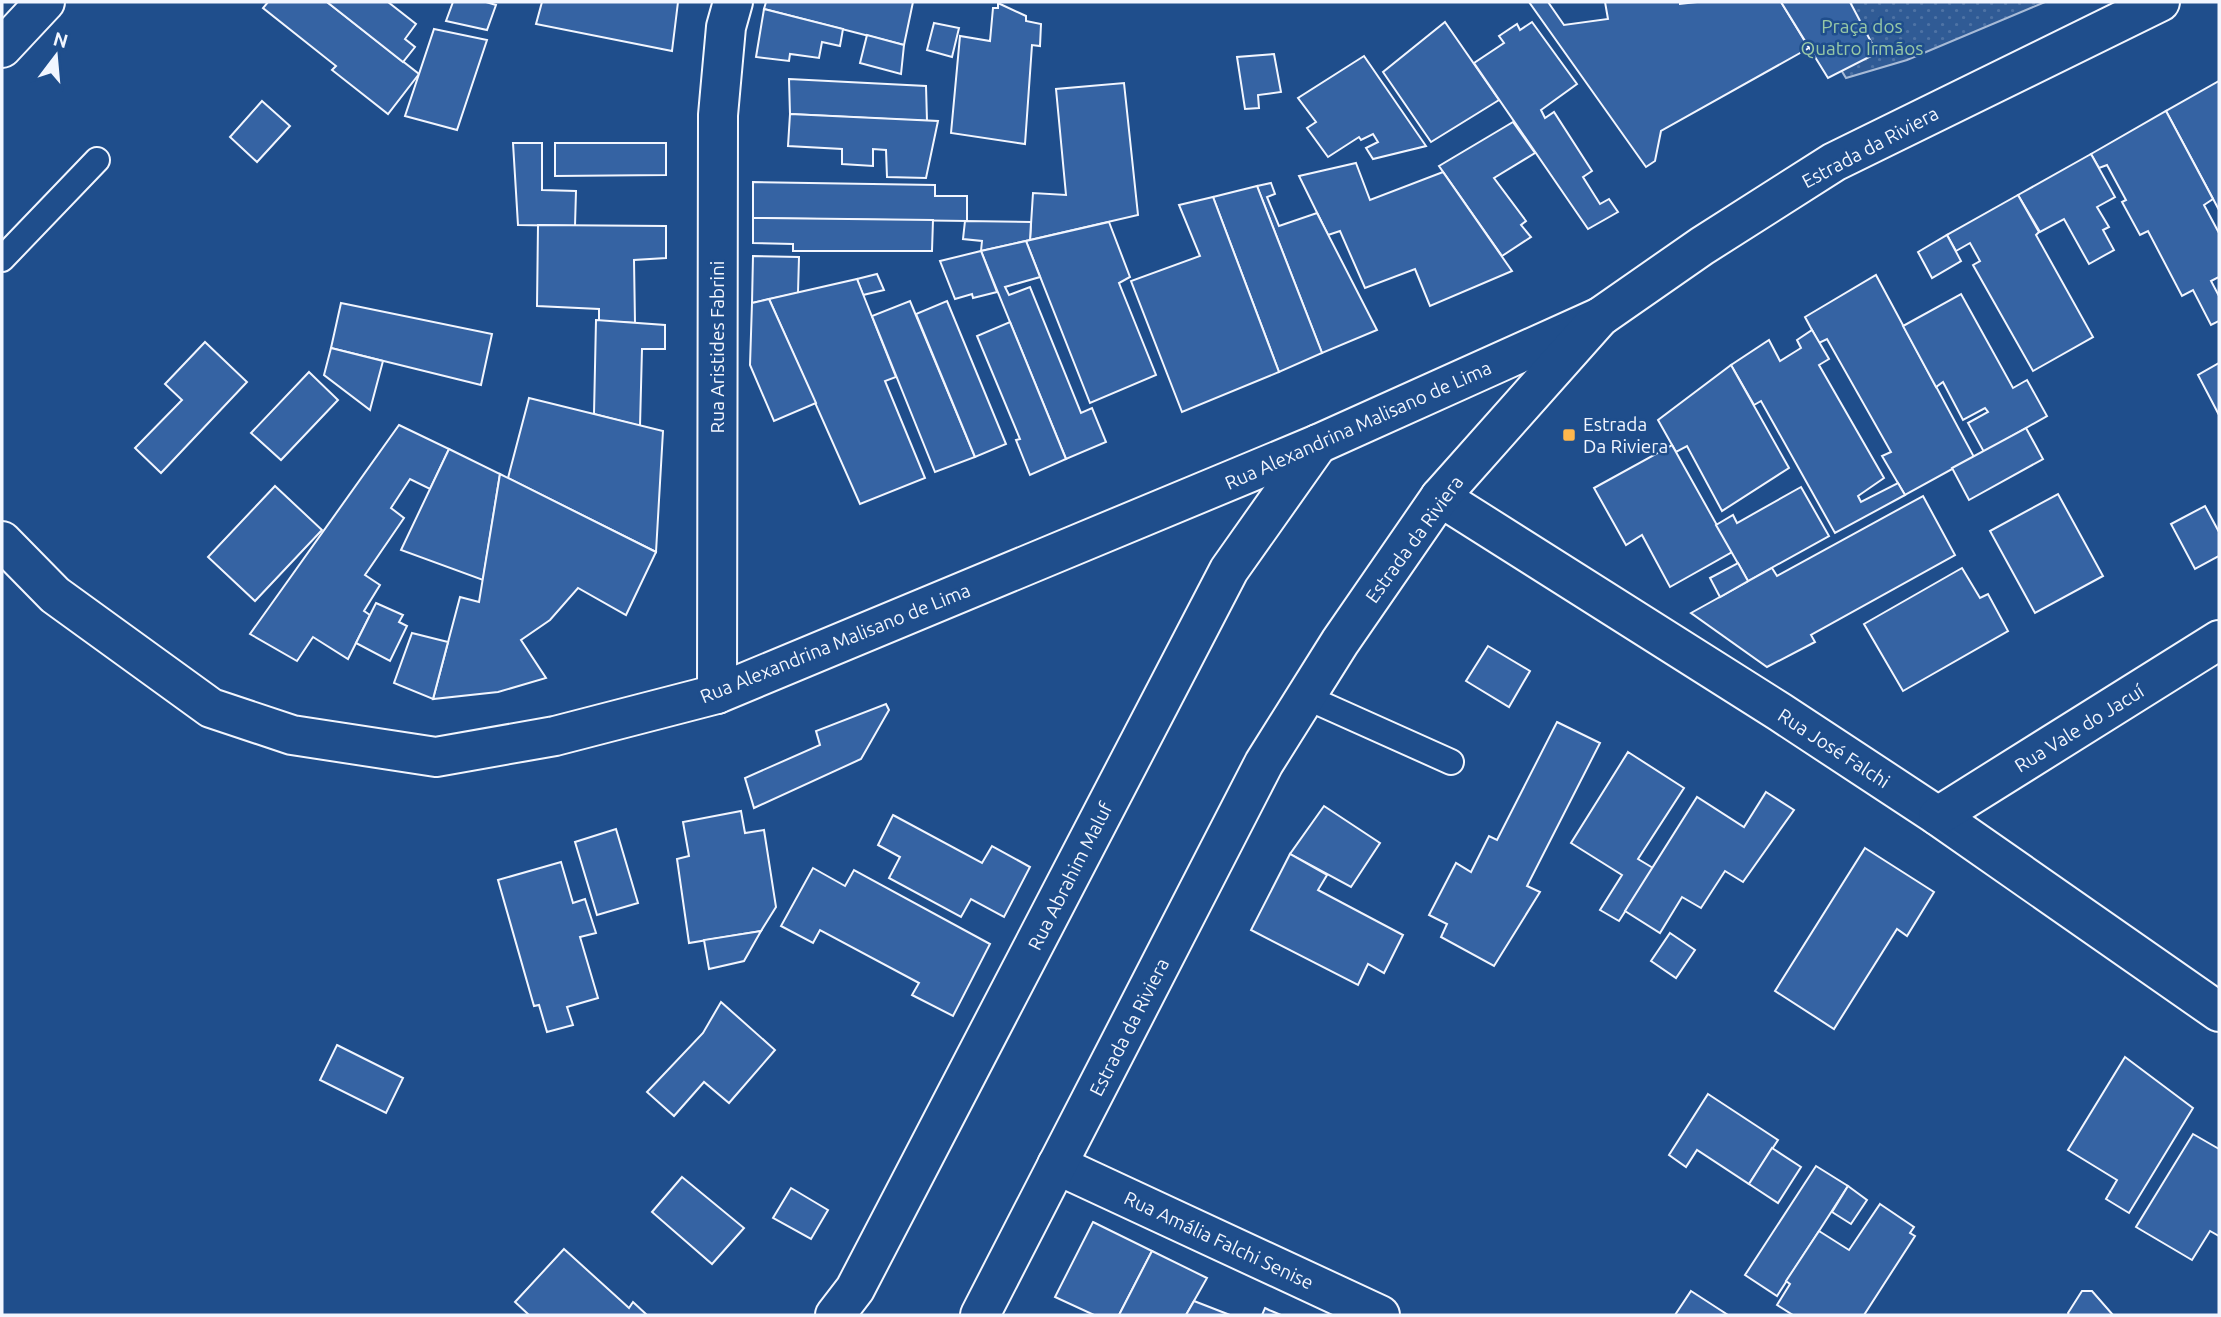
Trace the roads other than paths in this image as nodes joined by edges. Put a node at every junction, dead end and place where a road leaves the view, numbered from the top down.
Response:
1 (45, 2) edge
2 (733, 2) edge
3 (2160, 2) edge
4 (2, 48) edge
5 (97, 159) dead end
6 (2, 259) edge
7 (1600, 317) junction
8 (1318, 444) junction
9 (1440, 497) junction
10 (2, 541) edge
11 (2219, 640) edge
12 (716, 694) junction
13 (1306, 697) junction
14 (1451, 762) dead end
15 (1938, 816) junction
16 (2219, 1012) edge
17 (1058, 1166) junction
18 (835, 1315) edge
19 (980, 1315) edge
20 (1380, 1315) edge

1 - 4 street
2 - 12 street, Rua Aristides Fabrini
3 - 7 street, Estrada da Riviera
5 - 6 lane
7 - 8 street, Rua Alexandrina Malisano de Lima
7 - 9 street, Estrada da Riviera
8 - 12 street, Rua Alexandrina Malisano de Lima
8 - 18 street, Rua Abrahim Maluf
9 - 13 street, Estrada da Riviera
9 - 15 street, Rua José Falchi
10 - 12 street, Rua Alexandrina Malisano de Lima
11 - 15 street, Rua Vale do Jacuí
13 - 14 lane
13 - 17 street, Estrada da Riviera
15 - 16 street, Rua José Falchi
17 - 19 street, Estrada da Riviera
17 - 20 street, Rua Amália Falchi Senise

